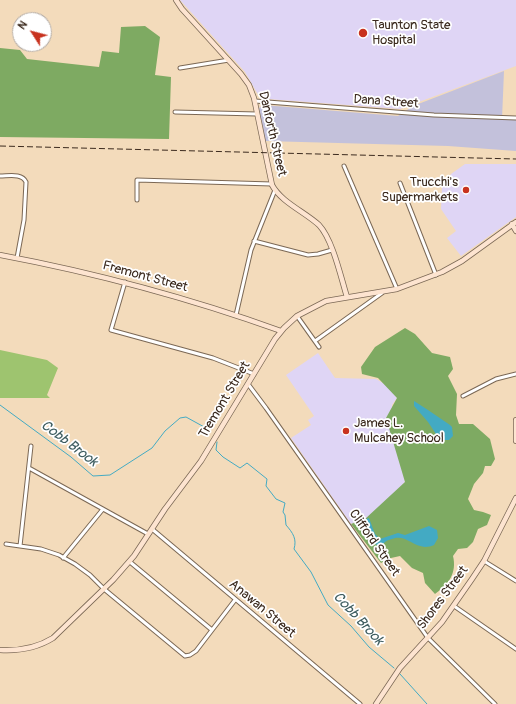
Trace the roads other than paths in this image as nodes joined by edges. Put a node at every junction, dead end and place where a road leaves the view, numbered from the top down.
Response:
1 (176, 0) edge
2 (229, 60) junction
3 (180, 68) dead end
4 (255, 101) junction
5 (175, 112) dead end
6 (257, 114) junction
7 (516, 118) edge
8 (344, 166) dead end
9 (0, 176) edge
10 (400, 183) dead end
11 (272, 184) junction
12 (275, 190) junction
13 (137, 200) dead end
14 (514, 223) edge
15 (516, 231) edge
16 (254, 241) junction
17 (332, 250) junction
18 (0, 255) edge
19 (17, 258) junction
20 (436, 275) junction
21 (125, 282) junction
22 (397, 290) junction
23 (382, 292) junction
24 (347, 298) junction
25 (236, 314) junction
26 (297, 316) junction
27 (281, 331) junction
28 (315, 341) junction
29 (319, 347) dead end
30 (254, 374) junction
31 (516, 374) edge
32 (248, 384) junction
33 (463, 396) dead end
34 (516, 420) edge
35 (516, 441) edge
36 (31, 446) dead end
37 (29, 468) junction
38 (516, 498) edge
39 (515, 504) edge
40 (103, 509) junction
41 (152, 529) junction
42 (148, 534) junction
43 (6, 544) dead end
44 (20, 546) junction
45 (64, 558) junction
46 (484, 561) junction
47 (130, 562) junction
48 (516, 581) edge
49 (104, 588) junction
50 (236, 600) junction
51 (454, 606) junction
52 (212, 630) junction
53 (428, 638) junction
54 (516, 649) edge
55 (0, 650) edge
56 (360, 704) edge
57 (376, 704) edge
58 (494, 704) edge

1 - 2 street, Danforth Street
2 - 3 street
2 - 4 street, Danforth Street
4 - 6 street, Danforth Street
4 - 7 street, Dana Street
5 - 6 street
6 - 11 street, Danforth Street
8 - 22 street
9 - 19 street
10 - 20 street
11 - 12 street, Danforth Street
11 - 13 street
12 - 16 street
12 - 17 street, Danforth Street
14 - 15 street
14 - 20 street, Tremont Street
16 - 17 street
16 - 25 street
17 - 24 street, Danforth Street
18 - 19 street, Fremont Street
19 - 21 street, Fremont Street
20 - 22 street, Tremont Street
21 - 25 street, Fremont Street
21 - 30 street
22 - 23 street, Tremont Street
23 - 24 street, Tremont Street
23 - 28 street
24 - 26 street, Tremont Street
25 - 27 street, Fremont Street
26 - 27 street, Tremont Street
26 - 28 street
27 - 30 street, Tremont Street
28 - 29 street
30 - 32 street, Tremont Street
31 - 33 street
32 - 41 street, Tremont Street
32 - 53 street, Clifford Street
34 - 35 street
36 - 37 street
37 - 40 street
37 - 44 street
38 - 39 street, Shores Street
39 - 46 street, Shores Street
40 - 42 street
40 - 45 street
41 - 42 street, Tremont Street
41 - 50 street, Anawan Street
42 - 47 street, Tremont Street
43 - 44 street
44 - 45 street
45 - 49 street
46 - 48 street
46 - 51 street, Shores Street
47 - 49 street, Tremont Street
47 - 52 street
49 - 52 street
49 - 55 street, Tremont Street
50 - 52 street
50 - 56 street, Anawan Street
51 - 53 street, Shores Street
51 - 54 street
53 - 57 street, Shores Street
53 - 58 street, Clifford Street

